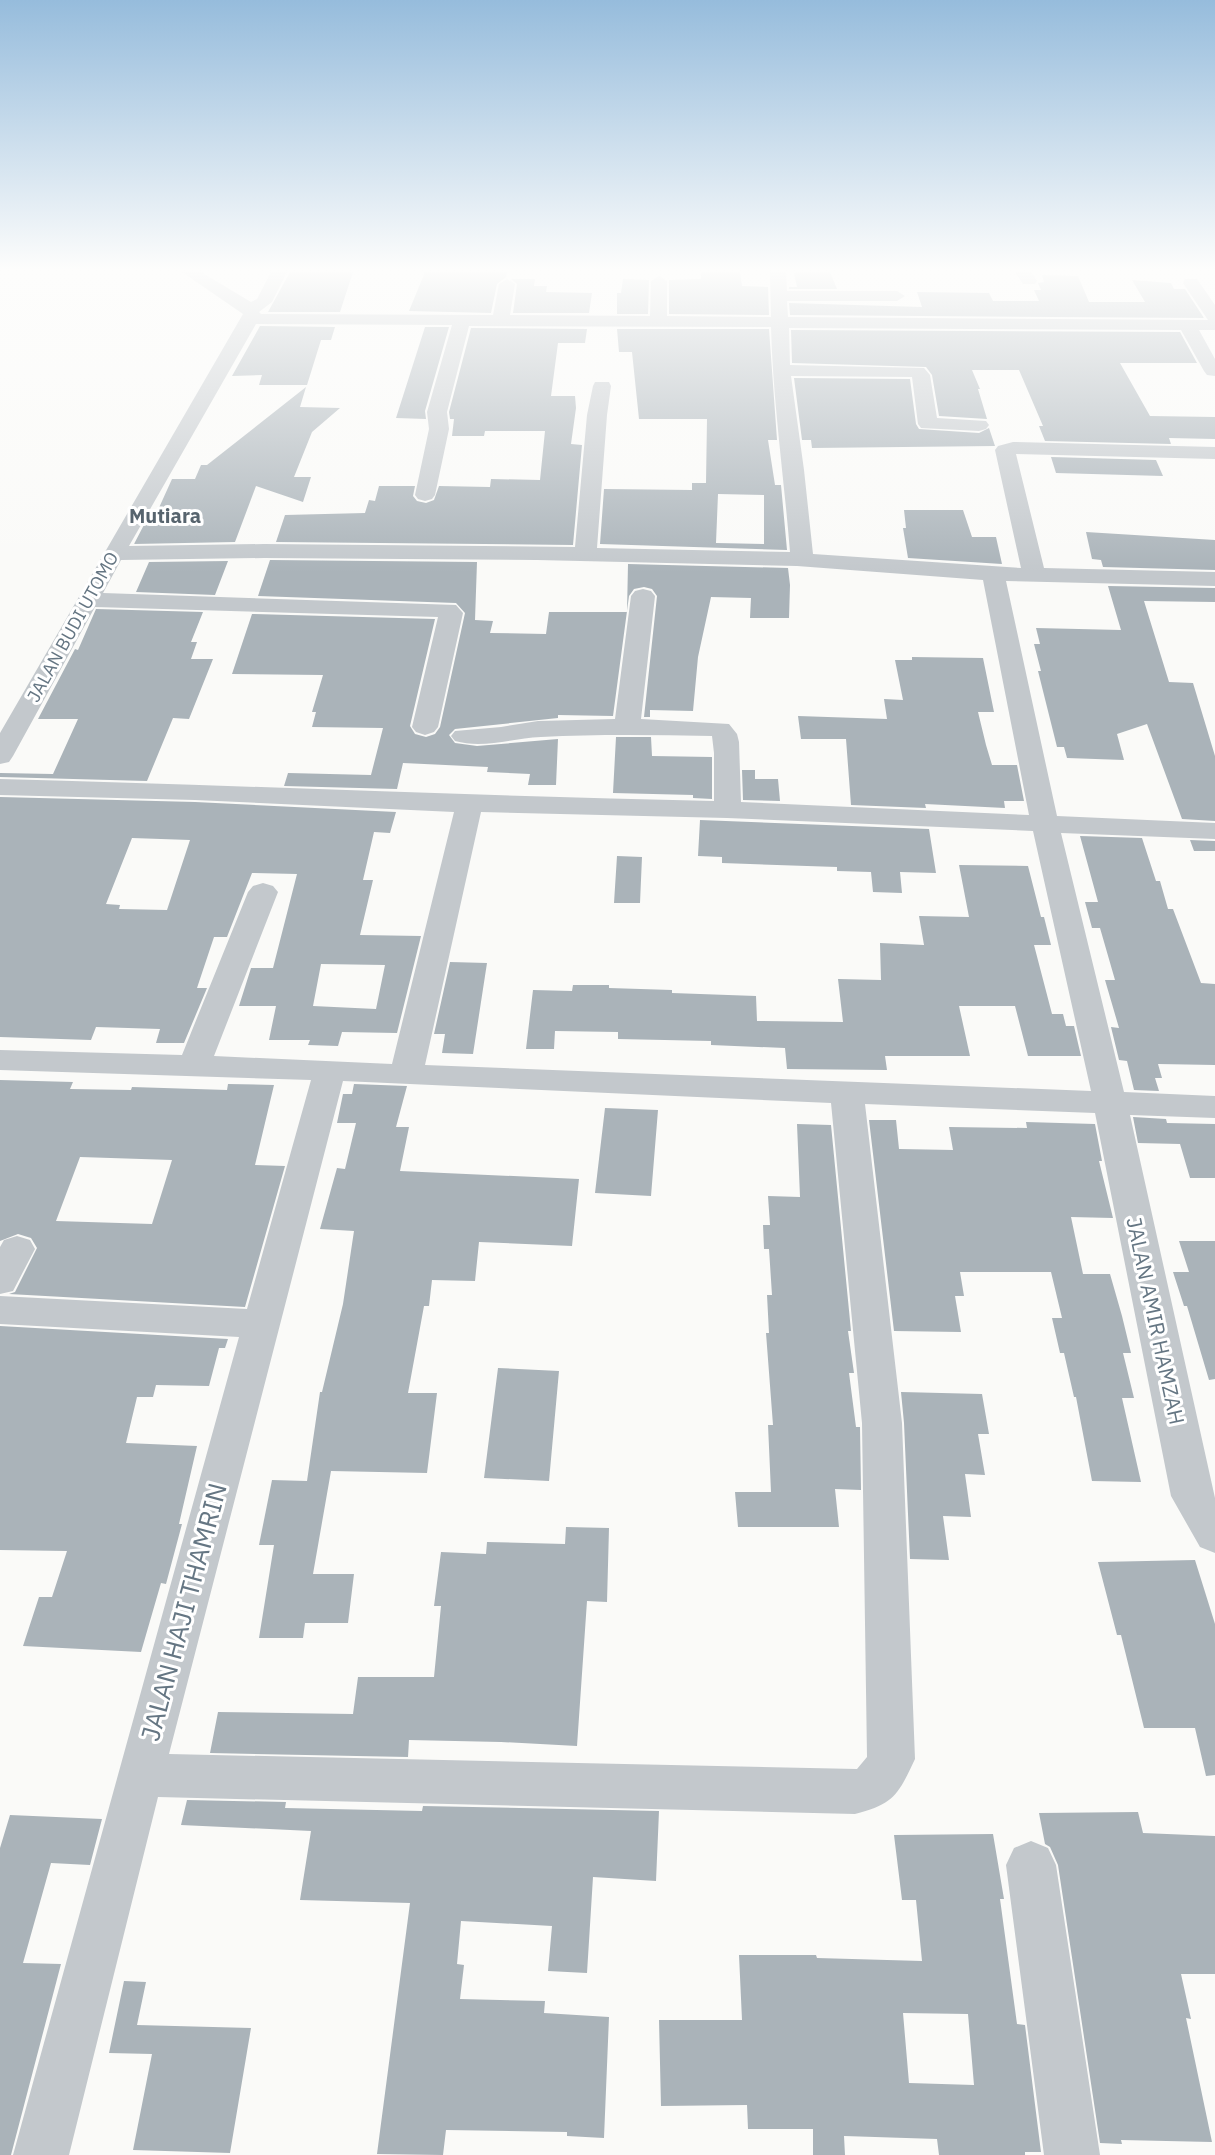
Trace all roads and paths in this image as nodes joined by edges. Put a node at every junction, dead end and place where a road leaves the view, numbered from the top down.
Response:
1 (217, 373) edge
2 (447, 373) edge
3 (781, 373) edge
4 (919, 373) edge
5 (603, 386) dead end
6 (979, 425) dead end
7 (1215, 453) edge
8 (425, 495) dead end
9 (114, 553) junction
10 (585, 554) junction
11 (802, 559) junction
12 (993, 574) junction
13 (1034, 575) junction
14 (1215, 579) edge
15 (643, 596) dead end
16 (88, 600) junction
17 (627, 726) junction
18 (425, 727) dead end
19 (464, 736) dead end
20 (0, 756) edge
21 (0, 787) edge
22 (469, 804) junction
23 (727, 810) junction
24 (1045, 824) junction
25 (1215, 831) edge
26 (263, 892) dead end
27 (0, 1060) edge
28 (193, 1067) junction
29 (330, 1070) junction
30 (406, 1075) junction
31 (847, 1092) junction
32 (1110, 1102) junction
33 (1215, 1107) edge
34 (17, 1249) dead end
35 (0, 1281) edge
36 (0, 1310) edge
37 (262, 1324) junction
38 (1215, 1535) edge
39 (140, 1775) junction
40 (1031, 1865) dead end
41 (41, 2155) edge
42 (1072, 2155) edge

1 - 9 street, JALAN BUDI UTOMO
2 - 8 street
3 - 11 street
4 - 6 street
5 - 10 street
7 - 13 street
9 - 10 street
9 - 16 street, JALAN BUDI UTOMO
10 - 11 street
11 - 12 street
12 - 13 street
12 - 24 street, JALAN AMIR HAMZAH
13 - 14 street
15 - 17 street
16 - 18 street
16 - 20 street, JALAN BUDI UTOMO
17 - 19 street
17 - 23 street
21 - 22 street
22 - 23 street
22 - 30 street
23 - 24 street
24 - 25 street
24 - 32 street, JALAN AMIR HAMZAH
26 - 28 street
27 - 28 street
28 - 29 street
29 - 30 street
29 - 37 street, JALAN HAJI THAMRIN
30 - 31 street
31 - 32 street
31 - 39 street
32 - 33 street
32 - 38 street, JALAN AMIR HAMZAH
34 - 35 street
36 - 37 street
37 - 39 street, JALAN HAJI THAMRIN
39 - 41 street, JALAN HAJI THAMRIN
40 - 42 street

